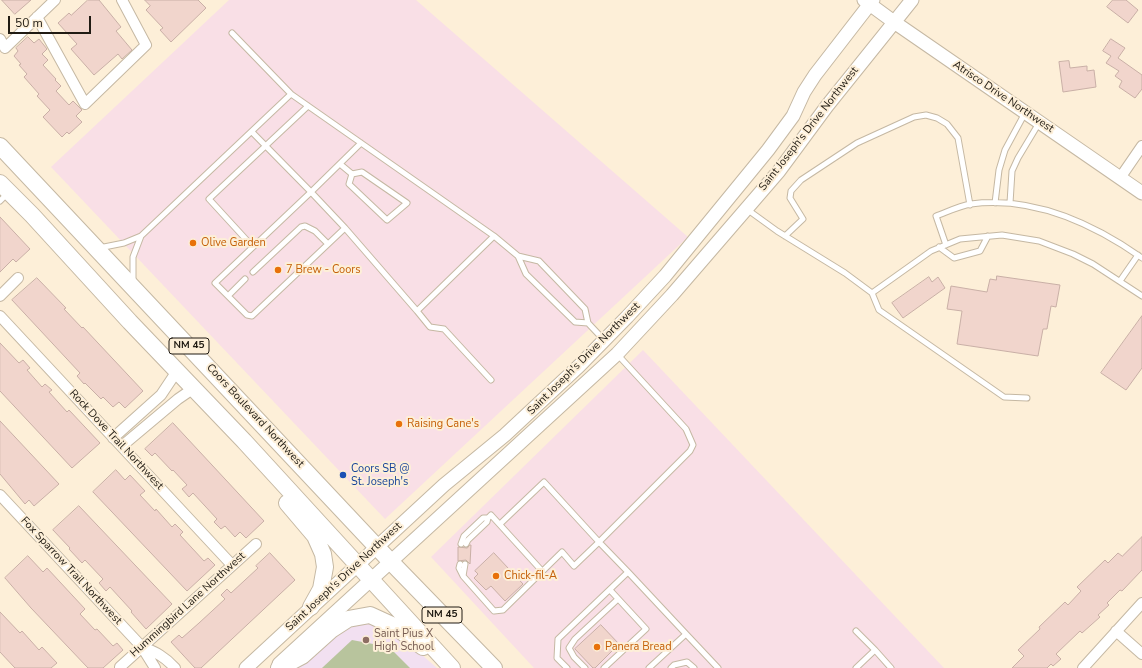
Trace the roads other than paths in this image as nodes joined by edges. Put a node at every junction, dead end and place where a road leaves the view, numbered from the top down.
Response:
1 (55, 0) edge
2 (122, 0) edge
3 (912, 0) edge
4 (869, 1) edge
5 (36, 17) junction
6 (894, 22) junction
7 (232, 33) dead end
8 (2, 43) edge
9 (291, 94) junction
10 (308, 106) junction
11 (1026, 112) junction
12 (1040, 122) junction
13 (252, 132) junction
14 (362, 143) junction
15 (266, 145) junction
16 (0, 146) edge
17 (1142, 146) edge
18 (340, 164) junction
19 (352, 174) junction
20 (1120, 178) junction
21 (3, 192) edge
22 (311, 192) junction
23 (1142, 193) edge
24 (994, 203) junction
25 (1010, 203) junction
26 (970, 204) junction
27 (746, 208) junction
28 (345, 228) junction
29 (141, 236) junction
30 (494, 236) junction
31 (784, 236) junction
32 (988, 236) junction
33 (328, 244) junction
34 (946, 245) junction
35 (253, 247) junction
36 (939, 247) junction
37 (97, 249) junction
38 (518, 256) junction
39 (1140, 256) edge
40 (253, 272) dead end
41 (18, 278) dead end
42 (245, 279) dead end
43 (1120, 281) junction
44 (133, 286) junction
45 (872, 293) junction
46 (0, 296) edge
47 (228, 296) junction
48 (1142, 296) edge
49 (417, 311) junction
50 (0, 316) edge
51 (588, 323) junction
52 (604, 340) junction
53 (617, 354) junction
54 (177, 371) junction
55 (491, 380) dead end
56 (194, 388) junction
57 (1027, 398) dead end
58 (113, 438) junction
59 (244, 441) junction
60 (122, 446) junction
61 (0, 495) edge
62 (500, 524) junction
63 (599, 542) junction
64 (256, 544) dead end
65 (463, 544) dead end
66 (377, 547) junction
67 (390, 561) junction
68 (462, 564) dead end
69 (232, 565) junction
70 (358, 565) junction
71 (542, 571) junction
72 (628, 572) junction
73 (370, 579) junction
74 (610, 590) junction
75 (618, 599) junction
76 (1142, 603) edge
77 (311, 607) junction
78 (856, 631) dead end
79 (1116, 631) junction
80 (686, 634) junction
81 (142, 647) junction
82 (875, 650) junction
83 (1142, 654) edge
84 (120, 667) dead end
85 (155, 668) edge
86 (175, 668) edge
87 (246, 668) edge
88 (275, 668) edge
89 (279, 668) edge
90 (452, 668) edge
91 (494, 668) edge
92 (567, 668) edge
93 (585, 668) edge
94 (604, 668) edge
95 (649, 668) edge
96 (671, 668) edge
97 (694, 668) edge
98 (718, 668) edge
99 (856, 668) edge
100 (891, 668) edge
101 (1083, 668) edge

1 - 5 street
2 - 5 street
3 - 6 street, Saint Joseph's Drive Northwest
4 - 6 street, Atrisco Drive Northwest
4 - 52 street, Saint Joseph's Drive Northwest
5 - 8 street
6 - 11 street, Atrisco Drive Northwest
6 - 27 street, Saint Joseph's Drive Northwest
7 - 9 lane
9 - 10 lane
9 - 13 lane
10 - 14 lane
10 - 15 lane
11 - 12 street, Atrisco Drive Northwest
11 - 24 lane
12 - 20 street, Atrisco Drive Northwest
12 - 25 lane
13 - 15 lane
13 - 29 lane
14 - 18 lane
14 - 30 lane
15 - 22 lane
15 - 35 lane
16 - 37 main road, Coors Boulevard Northwest / NM 45
17 - 20 street
18 - 19 lane
18 - 22 lane
19 - 19 lane
20 - 23 street, Atrisco Drive Northwest
21 - 54 main road, NM 45
22 - 28 lane
22 - 35 lane
24 - 25 lane
24 - 26 lane
25 - 39 lane
26 - 31 lane
26 - 34 lane
27 - 31 lane
27 - 53 street, Saint Joseph's Drive Northwest
28 - 33 lane
28 - 49 lane
29 - 37 lane
29 - 44 lane
30 - 38 lane
30 - 49 lane
31 - 45 lane
32 - 34 lane
32 - 36 lane
32 - 43 lane
33 - 40 lane
33 - 47 lane
34 - 36 lane
35 - 47 lane
36 - 45 lane
37 - 44 main road, Coors Boulevard Northwest / NM 45
38 - 51 lane
38 - 51 lane
39 - 43 lane
41 - 46 street
42 - 47 lane
43 - 48 lane
44 - 66 main road, Coors Boulevard Northwest / NM 45
45 - 57 lane
49 - 55 lane
50 - 58 street, Rock Dove Trail Northwest
51 - 52 lane
52 - 53 street
52 - 66 street, Saint Joseph's Drive Northwest
53 - 63 lane
53 - 67 street, Saint Joseph's Drive Northwest
54 - 56 main road, NM 45
54 - 58 street
56 - 59 main road, NM 45
56 - 60 street
58 - 60 street, Rock Dove Trail Northwest
59 - 70 main road, NM 45
59 - 77 main road
60 - 69 street, Rock Dove Trail Northwest
61 - 81 street, Fox Sparrow Trail Northwest
62 - 63 lane
62 - 65 lane
62 - 71 lane
63 - 71 lane
63 - 72 lane
64 - 69 street, Hummingbird Lane Northwest
66 - 67 main road, Coors Boulevard Northwest / NM 45
66 - 70 street, Saint Joseph's Drive Northwest
67 - 73 street, Saint Joseph's Drive Northwest
67 - 91 main road, Coors Boulevard Northwest / NM 45
68 - 71 lane
69 - 81 street, Hummingbird Lane Northwest
70 - 73 main road, NM 45
70 - 77 street, Saint Joseph's Drive Northwest
72 - 74 lane
72 - 80 lane
73 - 88 street, Saint Joseph's Drive Northwest
73 - 90 main road, NM 45
74 - 75 lane
74 - 92 lane
75 - 93 lane
75 - 94 lane
76 - 79 street
77 - 87 street, Saint Joseph's Drive Northwest
78 - 82 lane
79 - 83 street
79 - 101 street
80 - 95 lane
80 - 98 lane
81 - 84 street, Hummingbird Lane Northwest
81 - 85 street, Fox Sparrow Trail Northwest
81 - 86 street, Fox Sparrow Trail Northwest
82 - 99 lane
82 - 100 lane
89 - 90 main road
96 - 97 lane

